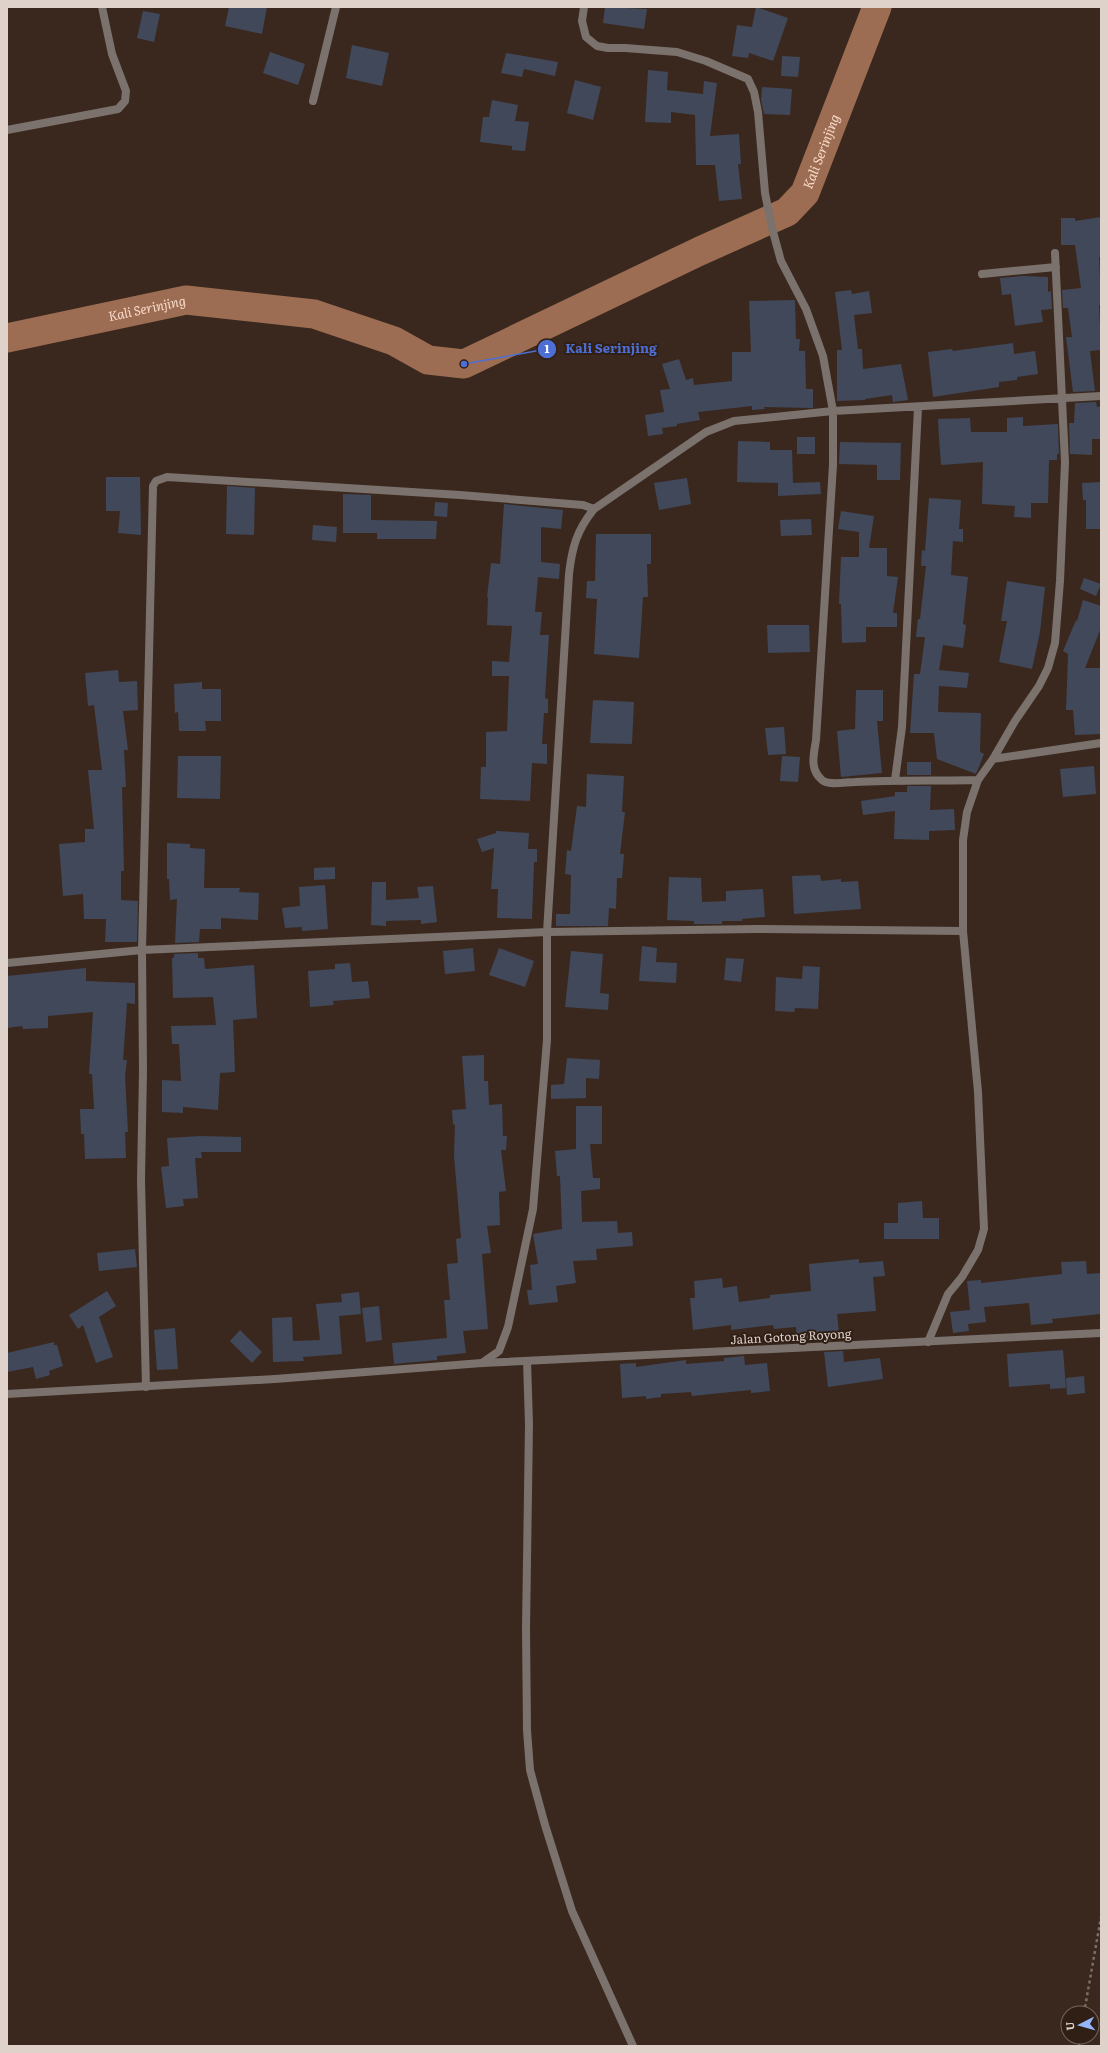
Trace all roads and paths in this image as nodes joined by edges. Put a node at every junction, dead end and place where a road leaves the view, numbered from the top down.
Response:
1 (102, 7) edge
2 (336, 7) edge
3 (584, 7) edge
4 (312, 100) dead end
5 (7, 130) edge
6 (1055, 254) dead end
7 (1056, 267) junction
8 (982, 274) dead end
9 (1101, 396) edge
10 (1062, 398) junction
11 (918, 407) junction
12 (833, 411) junction
13 (594, 509) junction
14 (1101, 743) edge
15 (993, 760) junction
16 (895, 780) junction
17 (978, 780) junction
18 (963, 931) junction
19 (547, 932) junction
20 (142, 950) junction
21 (7, 963) edge
22 (1101, 1333) edge
23 (928, 1342) junction
24 (527, 1361) junction
25 (482, 1363) junction
26 (146, 1386) junction
27 (7, 1394) edge
28 (1101, 1917) edge
29 (1085, 2005) edge
30 (633, 2046) edge

1 - 5 street
2 - 4 street
3 - 12 street
6 - 7 street
7 - 8 street
7 - 10 street
9 - 10 street
10 - 11 street
10 - 15 street
11 - 12 street
11 - 16 street
12 - 13 street
12 - 16 street
13 - 19 street
13 - 20 street
14 - 15 street
15 - 17 street
16 - 17 street
17 - 18 street
18 - 19 street
18 - 23 street
19 - 20 street
19 - 25 street
20 - 21 street
20 - 26 street
22 - 23 street, Jalan Gotong Royong
23 - 24 street, Jalan Gotong Royong
24 - 25 street, Jalan Gotong Royong
24 - 30 street
25 - 26 street, Jalan Gotong Royong
26 - 27 street, Jalan Gotong Royong
28 - 29 path

